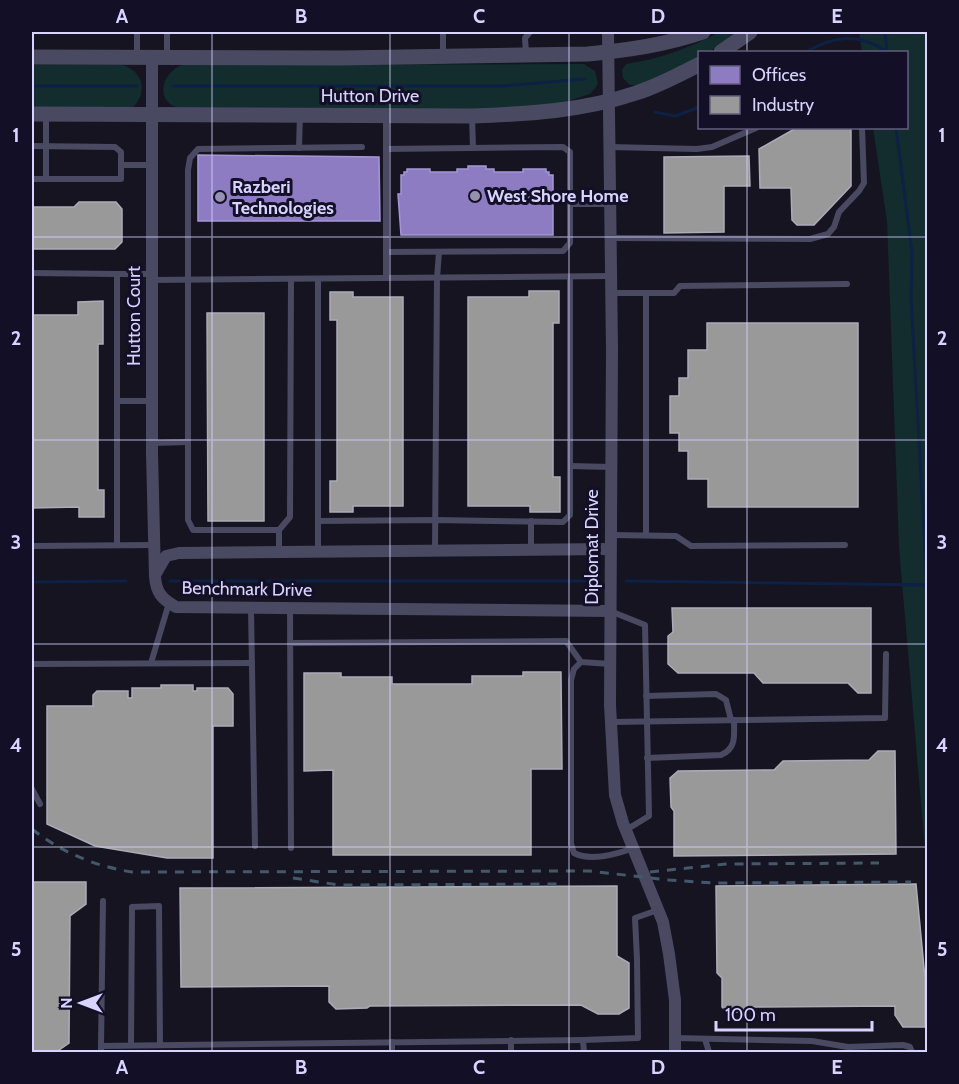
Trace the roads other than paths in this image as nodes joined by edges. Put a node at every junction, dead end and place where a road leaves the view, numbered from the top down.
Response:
1 (137, 32) edge
2 (167, 32) edge
3 (443, 32) edge
4 (530, 32) edge
5 (608, 32) edge
6 (750, 32) edge
7 (692, 33) edge
8 (722, 51) edge
9 (608, 52) junction
10 (526, 55) junction
11 (152, 56) junction
12 (444, 56) junction
13 (32, 57) edge
14 (698, 64) edge
15 (610, 101) junction
16 (39, 114) edge
17 (152, 114) junction
18 (300, 115) junction
19 (386, 116) junction
20 (472, 116) junction
21 (754, 129) edge
22 (862, 129) edge
23 (32, 146) edge
24 (46, 146) junction
25 (362, 147) dead end
26 (609, 147) junction
27 (299, 148) junction
28 (386, 148) junction
29 (473, 148) junction
30 (121, 165) junction
31 (152, 165) junction
32 (32, 179) edge
33 (46, 179) junction
34 (570, 204) junction
35 (610, 204) junction
36 (611, 238) junction
37 (386, 252) junction
38 (439, 252) junction
39 (32, 273) edge
40 (117, 274) junction
41 (570, 276) junction
42 (611, 276) junction
43 (152, 277) junction
44 (386, 278) junction
45 (437, 278) junction
46 (291, 279) junction
47 (318, 279) junction
48 (188, 280) junction
49 (847, 284) dead end
50 (611, 293) junction
51 (646, 293) junction
52 (117, 401) junction
53 (152, 401) junction
54 (188, 442) junction
55 (152, 443) junction
56 (570, 466) junction
57 (611, 467) junction
58 (435, 520) junction
59 (318, 521) junction
60 (531, 521) junction
61 (279, 530) junction
62 (610, 535) junction
63 (646, 535) junction
64 (117, 545) junction
65 (154, 545) junction
66 (845, 545) dead end
67 (32, 546) edge
68 (610, 549) junction
69 (531, 550) junction
70 (435, 551) junction
71 (279, 552) junction
72 (318, 552) junction
73 (155, 576) junction
74 (169, 603) junction
75 (251, 608) junction
76 (290, 608) junction
77 (610, 610) junction
78 (290, 643) junction
79 (886, 654) dead end
80 (581, 662) junction
81 (151, 663) junction
82 (252, 663) junction
83 (32, 664) edge
84 (610, 664) junction
85 (646, 696) junction
86 (733, 720) junction
87 (611, 722) junction
88 (646, 722) junction
89 (647, 758) junction
90 (32, 789) edge
91 (40, 804) dead end
92 (626, 830) junction
93 (255, 846) dead end
94 (291, 848) dead end
95 (634, 848) junction
96 (103, 901) dead end
97 (658, 910) junction
98 (675, 1038) junction
99 (705, 1039) junction
100 (511, 1040) junction
101 (583, 1040) junction
102 (392, 1042) junction
103 (287, 1043) junction
104 (131, 1045) junction
105 (160, 1045) junction
106 (170, 1045) junction
107 (101, 1049) edge
108 (170, 1053) edge
109 (288, 1053) edge
110 (392, 1053) edge
111 (511, 1053) edge
112 (584, 1053) edge
113 (675, 1053) edge
114 (709, 1053) edge
115 (912, 1053) edge

1 - 11 lane
2 - 11 lane
3 - 12 lane
4 - 10 lane
5 - 9 street, Diplomat Drive
6 - 8 street
7 - 9 street
9 - 10 street
9 - 15 street, Diplomat Drive
10 - 12 street
11 - 12 street
11 - 13 street
11 - 17 street, Hutton Court
14 - 15 street, Hutton Drive
15 - 20 street, Hutton Drive
15 - 26 street, Diplomat Drive
16 - 17 street, Hutton Drive
16 - 24 lane
17 - 18 street, Hutton Drive
17 - 31 street, Hutton Court
18 - 19 street, Hutton Drive
18 - 27 lane
19 - 20 street, Hutton Drive
19 - 28 lane
20 - 29 lane
21 - 26 lane
22 - 36 lane
23 - 24 lane
24 - 30 lane
24 - 33 lane
25 - 27 lane
26 - 35 street, Diplomat Drive
27 - 48 lane
28 - 29 lane
28 - 37 lane
29 - 34 lane
30 - 31 lane
30 - 33 lane
31 - 43 street, Hutton Court
32 - 33 lane
34 - 35 lane
34 - 38 lane
35 - 36 street, Diplomat Drive
36 - 42 street, Diplomat Drive
37 - 38 lane
37 - 44 lane
38 - 45 lane
39 - 40 lane
40 - 43 lane
40 - 52 lane
41 - 42 lane
41 - 45 lane
41 - 56 lane
42 - 50 street, Diplomat Drive
43 - 48 lane
43 - 53 street, Hutton Court
44 - 45 lane
44 - 47 lane
45 - 58 lane
46 - 47 lane
46 - 48 lane
46 - 61 lane
47 - 59 lane
48 - 54 lane
49 - 51 lane
50 - 51 lane
50 - 57 street, Diplomat Drive
51 - 63 lane
52 - 53 lane
52 - 64 lane
53 - 55 street, Hutton Court
54 - 55 lane
54 - 61 lane
55 - 65 street, Hutton Court
56 - 57 lane
56 - 60 lane
57 - 62 street, Diplomat Drive
58 - 59 lane
58 - 60 lane
58 - 70 lane
59 - 72 lane
60 - 69 lane
61 - 71 lane
62 - 63 lane
62 - 68 street, Diplomat Drive
63 - 66 lane
64 - 65 lane
64 - 67 lane
65 - 73 street, Hutton Court
68 - 69 street, Benchmark Drive
68 - 77 street, Diplomat Drive
69 - 70 street, Benchmark Drive
70 - 72 street, Benchmark Drive
71 - 72 street, Benchmark Drive
71 - 73 street, Benchmark Drive
73 - 74 street, Benchmark Drive
74 - 75 street, Benchmark Drive
74 - 81 lane
75 - 76 street, Benchmark Drive
75 - 82 lane
76 - 77 street, Benchmark Drive
76 - 78 lane
77 - 84 street, Diplomat Drive
77 - 85 lane
78 - 80 lane
78 - 94 lane
79 - 86 lane
80 - 84 lane
80 - 95 lane
81 - 82 lane
81 - 83 lane
82 - 93 lane
84 - 87 street, Diplomat Drive
85 - 86 lane
85 - 88 lane
86 - 88 lane
86 - 89 lane
87 - 88 lane
87 - 92 street, Diplomat Drive
88 - 89 lane
89 - 92 lane
90 - 91 lane
92 - 95 street, Diplomat Drive
95 - 97 street, Diplomat Drive
96 - 107 lane
97 - 98 street, Diplomat Drive
97 - 101 lane
98 - 99 lane
98 - 113 street, Diplomat Drive
99 - 114 lane
99 - 115 lane
100 - 101 lane
100 - 102 lane
100 - 111 lane
101 - 112 lane
102 - 103 lane
102 - 110 lane
103 - 106 lane
103 - 109 lane
104 - 105 lane
104 - 105 lane
104 - 107 lane
105 - 106 lane
106 - 108 lane

